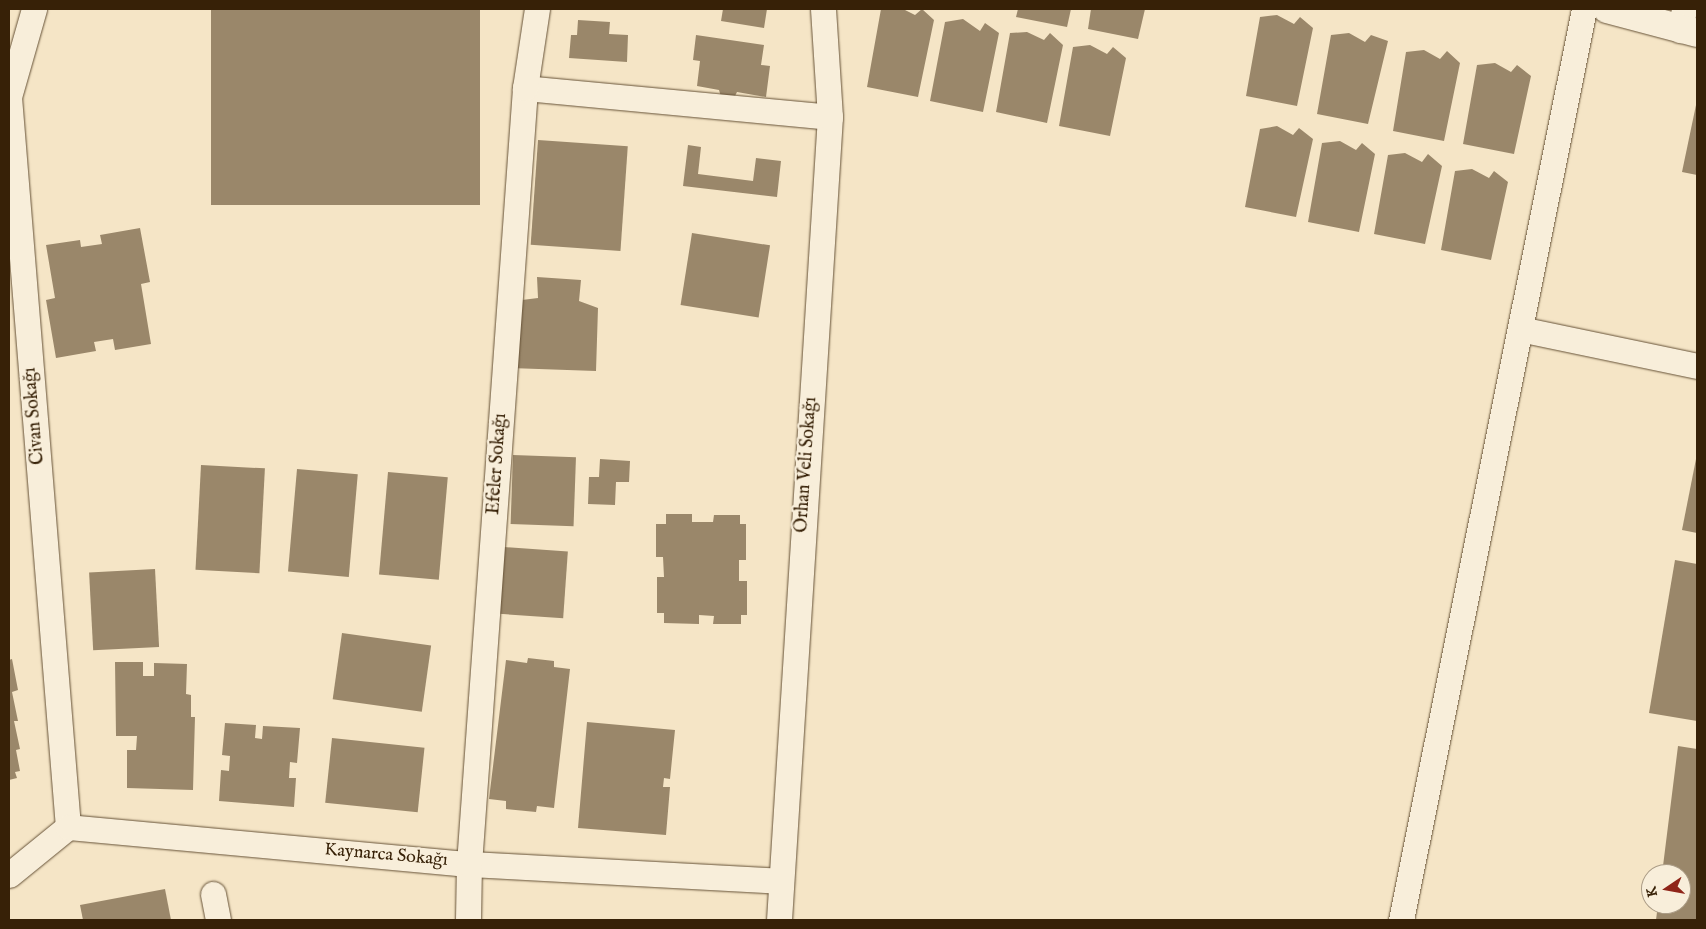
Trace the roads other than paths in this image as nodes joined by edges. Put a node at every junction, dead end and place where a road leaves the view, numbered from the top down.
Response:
1 (34, 9) edge
2 (537, 9) edge
3 (824, 9) edge
4 (1584, 9) edge
5 (1607, 9) edge
6 (1687, 24) edge
7 (524, 88) junction
8 (9, 97) edge
9 (830, 117) junction
10 (1520, 329) junction
11 (1697, 366) edge
12 (68, 827) junction
13 (469, 864) junction
14 (9, 875) edge
15 (781, 881) junction
16 (213, 894) dead end
17 (218, 920) edge
18 (468, 920) edge
19 (779, 920) edge
20 (1402, 920) edge

1 - 8 street, Civan Sokağı
2 - 7 street, Efeler Sokağı
3 - 9 street, Orhan Veli Sokağı
4 - 10 street
5 - 6 street
7 - 9 street
7 - 13 street, Efeler Sokağı
8 - 12 street, Civan Sokağı
9 - 15 street, Orhan Veli Sokağı
10 - 11 street
10 - 20 street
12 - 13 street, Kaynarca Sokağı
12 - 14 street
13 - 15 street, Kaynarca Sokağı
13 - 18 street, Efeler Sokağı
15 - 19 street, Orhan Veli Sokağı
16 - 17 street

